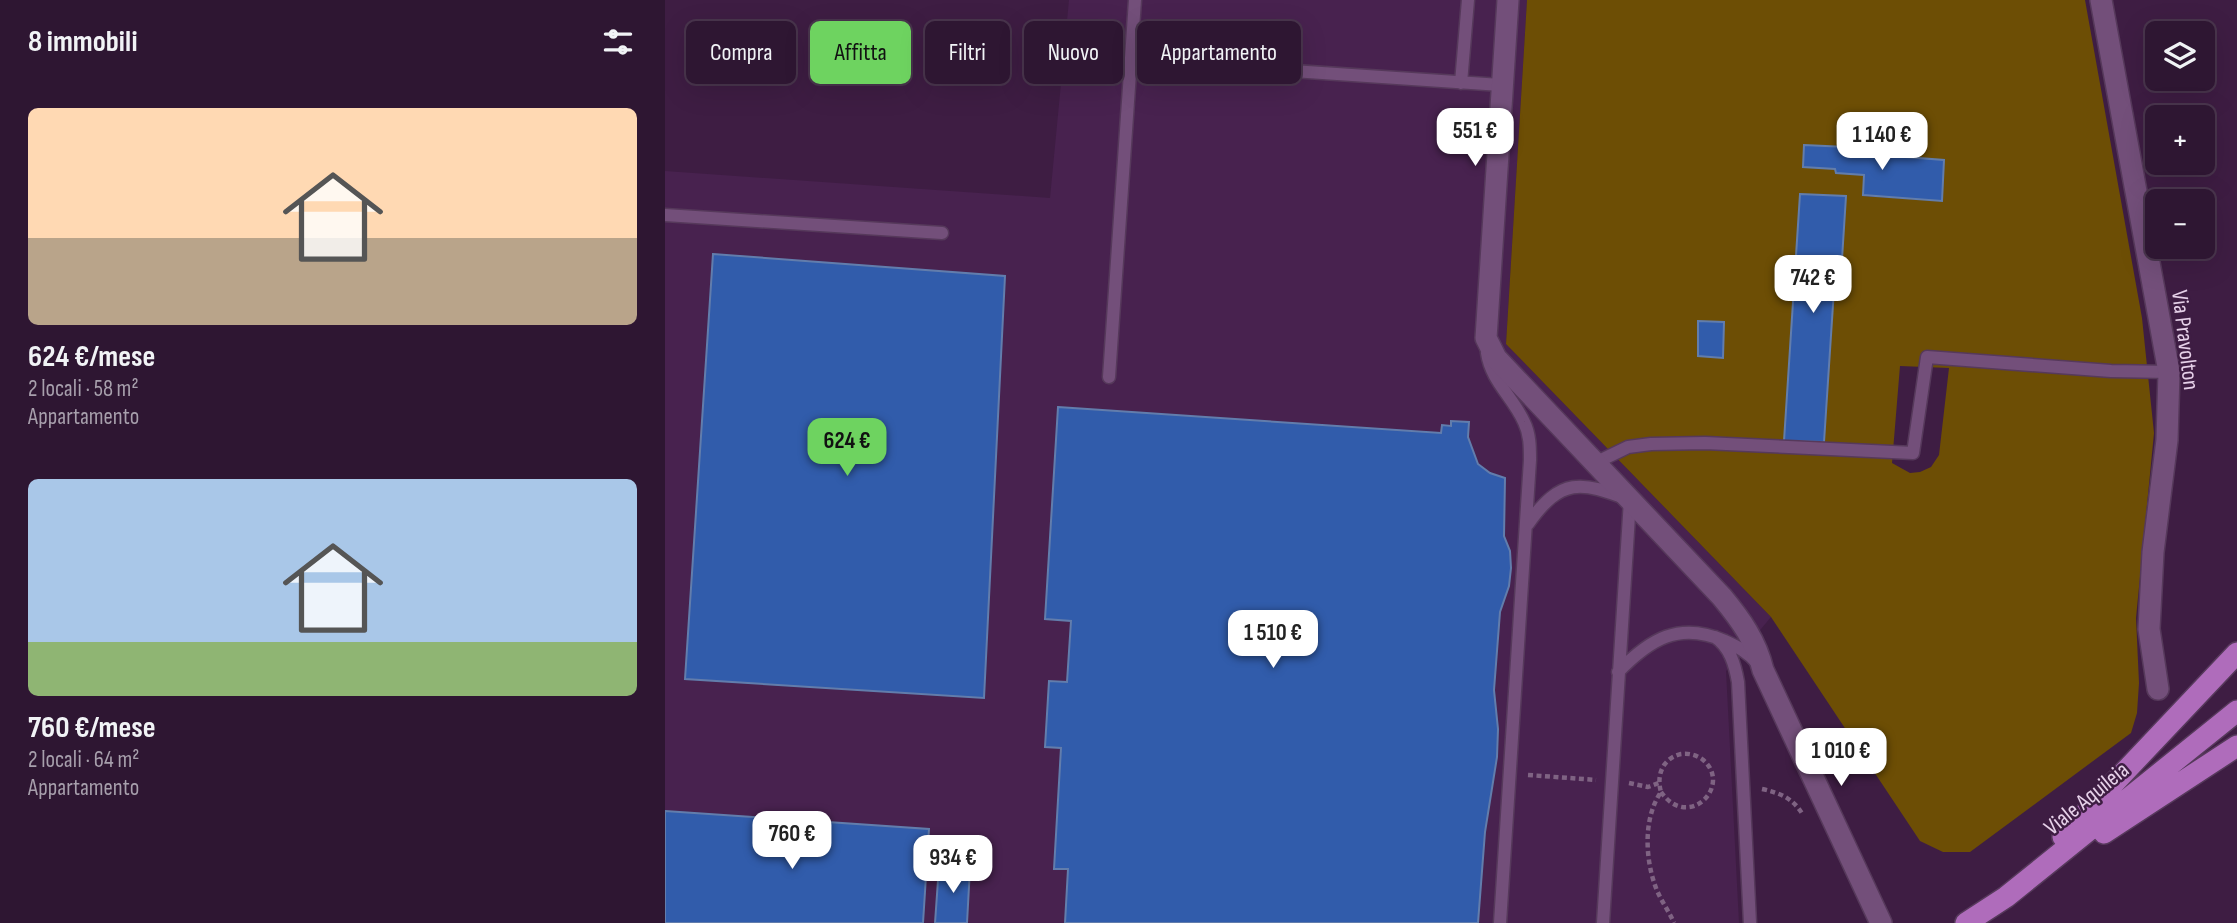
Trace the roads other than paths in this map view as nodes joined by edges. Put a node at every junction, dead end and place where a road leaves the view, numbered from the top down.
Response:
1 (1135, 0) edge
2 (1468, 0) edge
3 (1508, 0) edge
4 (2101, 0) edge
5 (1131, 60) junction
6 (1461, 83) junction
7 (1501, 85) junction
8 (665, 215) edge
9 (942, 233) dead end
10 (1486, 338) junction
11 (2169, 372) junction
12 (1109, 377) dead end
13 (1595, 463) junction
14 (1630, 500) junction
15 (1527, 524) junction
16 (1715, 637) junction
17 (2237, 653) edge
18 (1763, 670) junction
19 (1618, 672) junction
20 (2158, 690) dead end
21 (2237, 711) edge
22 (2237, 747) edge
23 (2006, 897) junction
24 (1500, 923) edge
25 (1604, 923) edge
26 (1750, 923) edge
27 (1881, 923) edge
28 (1966, 923) edge

1 - 5 lane
2 - 6 lane
3 - 7 street
4 - 11 street, Via Pravolton
5 - 6 lane
5 - 12 lane
6 - 7 lane
7 - 10 street
8 - 9 lane
10 - 13 street
10 - 15 lane
11 - 13 lane
11 - 20 street, Via Pravolton
13 - 14 street
14 - 15 lane
14 - 18 street
14 - 19 lane
15 - 24 lane
16 - 18 lane
16 - 19 lane
16 - 26 lane
17 - 23 main road
18 - 27 street
19 - 25 lane
21 - 23 main road, Viale Aquileia
22 - 23 main road
23 - 28 main road, Viale Aquileia

